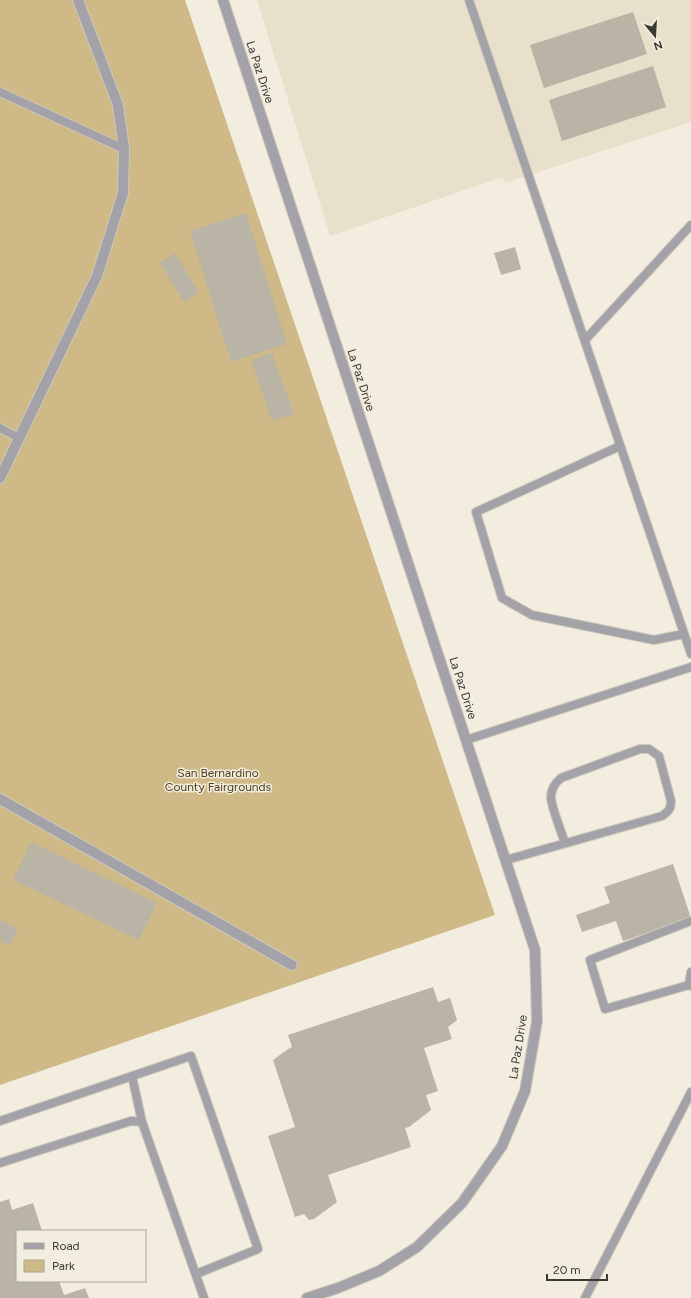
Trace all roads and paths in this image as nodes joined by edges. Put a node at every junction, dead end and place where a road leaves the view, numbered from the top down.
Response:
1 (78, 0) edge
2 (223, 0) edge
3 (470, 0) edge
4 (0, 92) edge
5 (124, 150) junction
6 (691, 225) edge
7 (585, 340) junction
8 (0, 428) edge
9 (19, 438) junction
10 (620, 446) junction
11 (0, 478) edge
12 (684, 634) junction
13 (691, 654) edge
14 (691, 667) edge
15 (466, 740) junction
16 (0, 799) edge
17 (566, 844) junction
18 (506, 860) junction
19 (691, 921) edge
20 (292, 965) dead end
21 (691, 972) edge
22 (690, 986) edge
23 (132, 1076) junction
24 (691, 1092) edge
25 (0, 1121) edge
26 (142, 1122) junction
27 (0, 1163) edge
28 (196, 1274) junction
29 (318, 1296) edge
30 (204, 1298) edge
31 (307, 1298) edge
32 (585, 1298) edge

1 - 5 street
2 - 15 street, La Paz Drive
3 - 7 lane
4 - 5 lane
5 - 9 street
6 - 7 lane
7 - 10 lane
8 - 9 lane
9 - 11 street
10 - 12 lane
10 - 12 lane
12 - 13 lane
14 - 15 lane
15 - 18 street, La Paz Drive
16 - 20 street
17 - 17 lane
17 - 18 lane
18 - 29 street, La Paz Drive
19 - 22 lane
21 - 22 lane
23 - 25 lane
23 - 26 lane
23 - 28 lane
24 - 32 lane
26 - 27 lane
26 - 28 lane
28 - 30 lane
29 - 31 street, La Paz Drive

